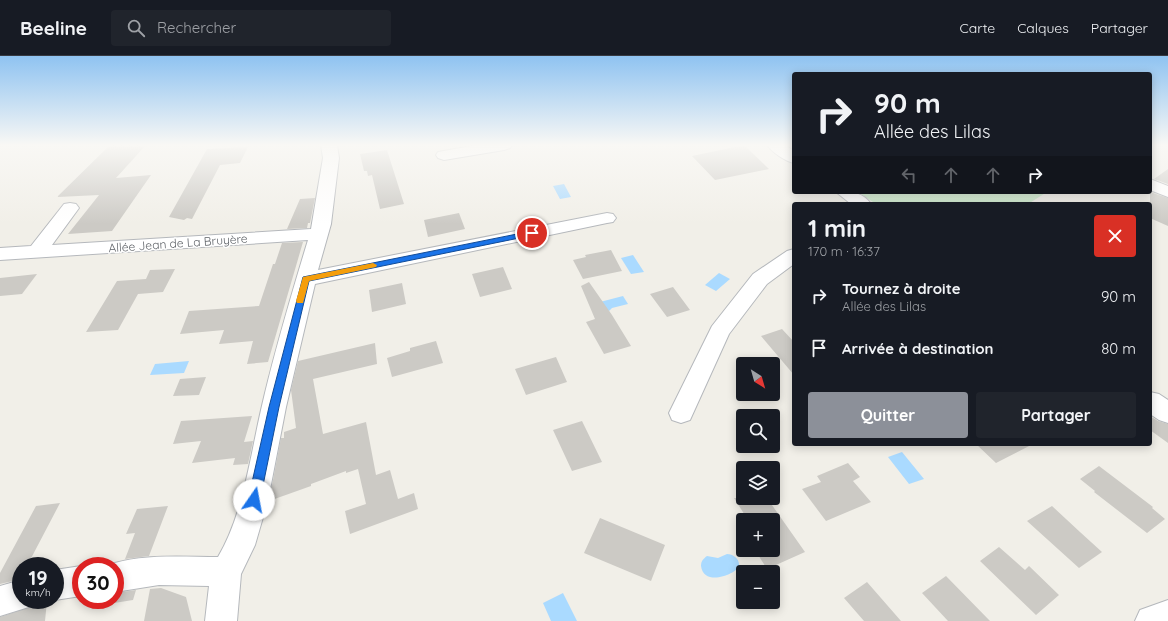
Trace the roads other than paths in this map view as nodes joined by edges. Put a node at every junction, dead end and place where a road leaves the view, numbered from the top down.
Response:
1 (328, 171) edge
2 (1152, 185) edge
3 (1168, 192) edge
4 (847, 194) edge
5 (859, 202) edge
6 (70, 208) dead end
7 (607, 218) dead end
8 (319, 234) junction
9 (37, 251) junction
10 (0, 254) edge
11 (792, 256) edge
12 (306, 279) junction
13 (1152, 402) edge
14 (681, 413) dead end
15 (1168, 413) edge
16 (226, 572) junction
17 (124, 576) edge
18 (12, 598) edge
19 (0, 601) edge
20 (1168, 616) edge
21 (221, 621) edge
22 (1151, 621) edge

1 - 8 street
2 - 3 street
4 - 5 street
6 - 9 street
7 - 12 street
8 - 9 street, Allée Jean de La Bruyère
8 - 12 street
9 - 10 street, Allée Jean de La Bruyère
11 - 14 street
12 - 16 street
13 - 15 street
16 - 17 street
16 - 21 street
18 - 19 street
20 - 22 street

